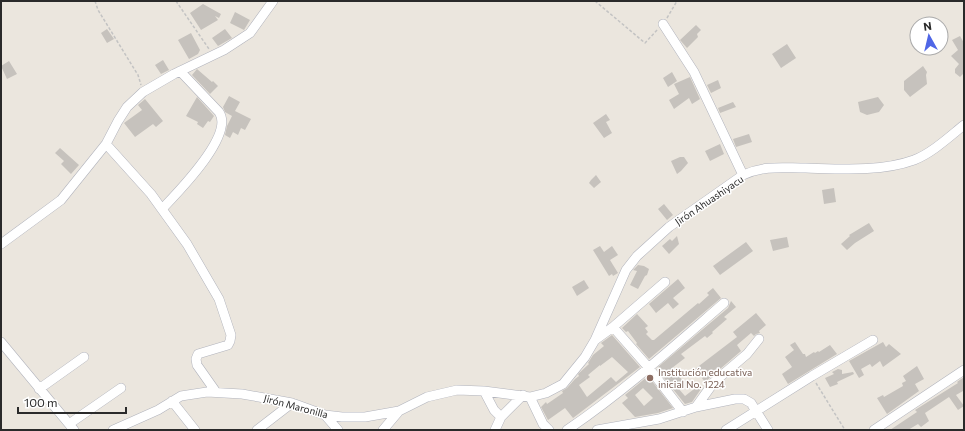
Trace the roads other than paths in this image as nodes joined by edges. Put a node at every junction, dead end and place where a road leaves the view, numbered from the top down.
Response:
1 (271, 1) edge
2 (663, 24) road end
3 (180, 71) junction
4 (964, 125) edge
5 (106, 144) junction
6 (743, 176) junction
7 (162, 209) junction
8 (1, 244) edge
9 (664, 282) dead end
10 (724, 303) dead end
11 (613, 327) junction
12 (759, 339) dead end
13 (595, 340) junction
14 (873, 340) dead end
15 (1, 342) edge
16 (84, 357) dead end
17 (648, 368) junction
18 (964, 370) edge
19 (121, 388) dead end
20 (40, 389) junction
21 (484, 391) junction
22 (216, 392) junction
23 (526, 396) junction
24 (172, 401) junction
25 (292, 403) junction
26 (696, 407) junction
27 (399, 411) junction
28 (757, 411) junction
29 (683, 412) junction
30 (325, 415) junction
31 (501, 417) junction
32 (71, 427) edge
33 (113, 430) edge
34 (195, 430) edge
35 (257, 430) edge
36 (338, 430) edge
37 (383, 430) edge
38 (495, 430) edge
39 (549, 430) edge
40 (567, 430) edge
41 (597, 430) edge
42 (726, 430) edge
43 (768, 430) edge
44 (874, 430) edge

1 - 3 street
2 - 6 street
3 - 5 street
3 - 7 street
4 - 6 street, Jirón Ahuashiyacu
5 - 7 street
5 - 8 street
6 - 13 street, Jirón Ahuashiyacu
7 - 22 street
9 - 11 street
10 - 17 street
11 - 13 street
11 - 17 street
12 - 26 street
13 - 23 street, Jirón Ahuashiyacu
14 - 28 street
15 - 20 street
16 - 20 street
17 - 29 street
17 - 40 street
18 - 44 street
19 - 32 street
20 - 32 street
21 - 23 street, Jirón Maronilla
21 - 27 street, Jirón Maronilla
21 - 31 street
22 - 24 street, Jirón Maronilla
22 - 25 street, Jirón Maronilla
23 - 31 street
23 - 39 street
24 - 33 street, Jirón Maronilla
24 - 34 street
25 - 30 street, Jirón Maronilla
25 - 35 street
26 - 28 street
26 - 29 street
27 - 30 street, Jirón Maronilla
27 - 37 street
28 - 42 street
28 - 43 street
29 - 41 street
30 - 36 street
31 - 38 street

